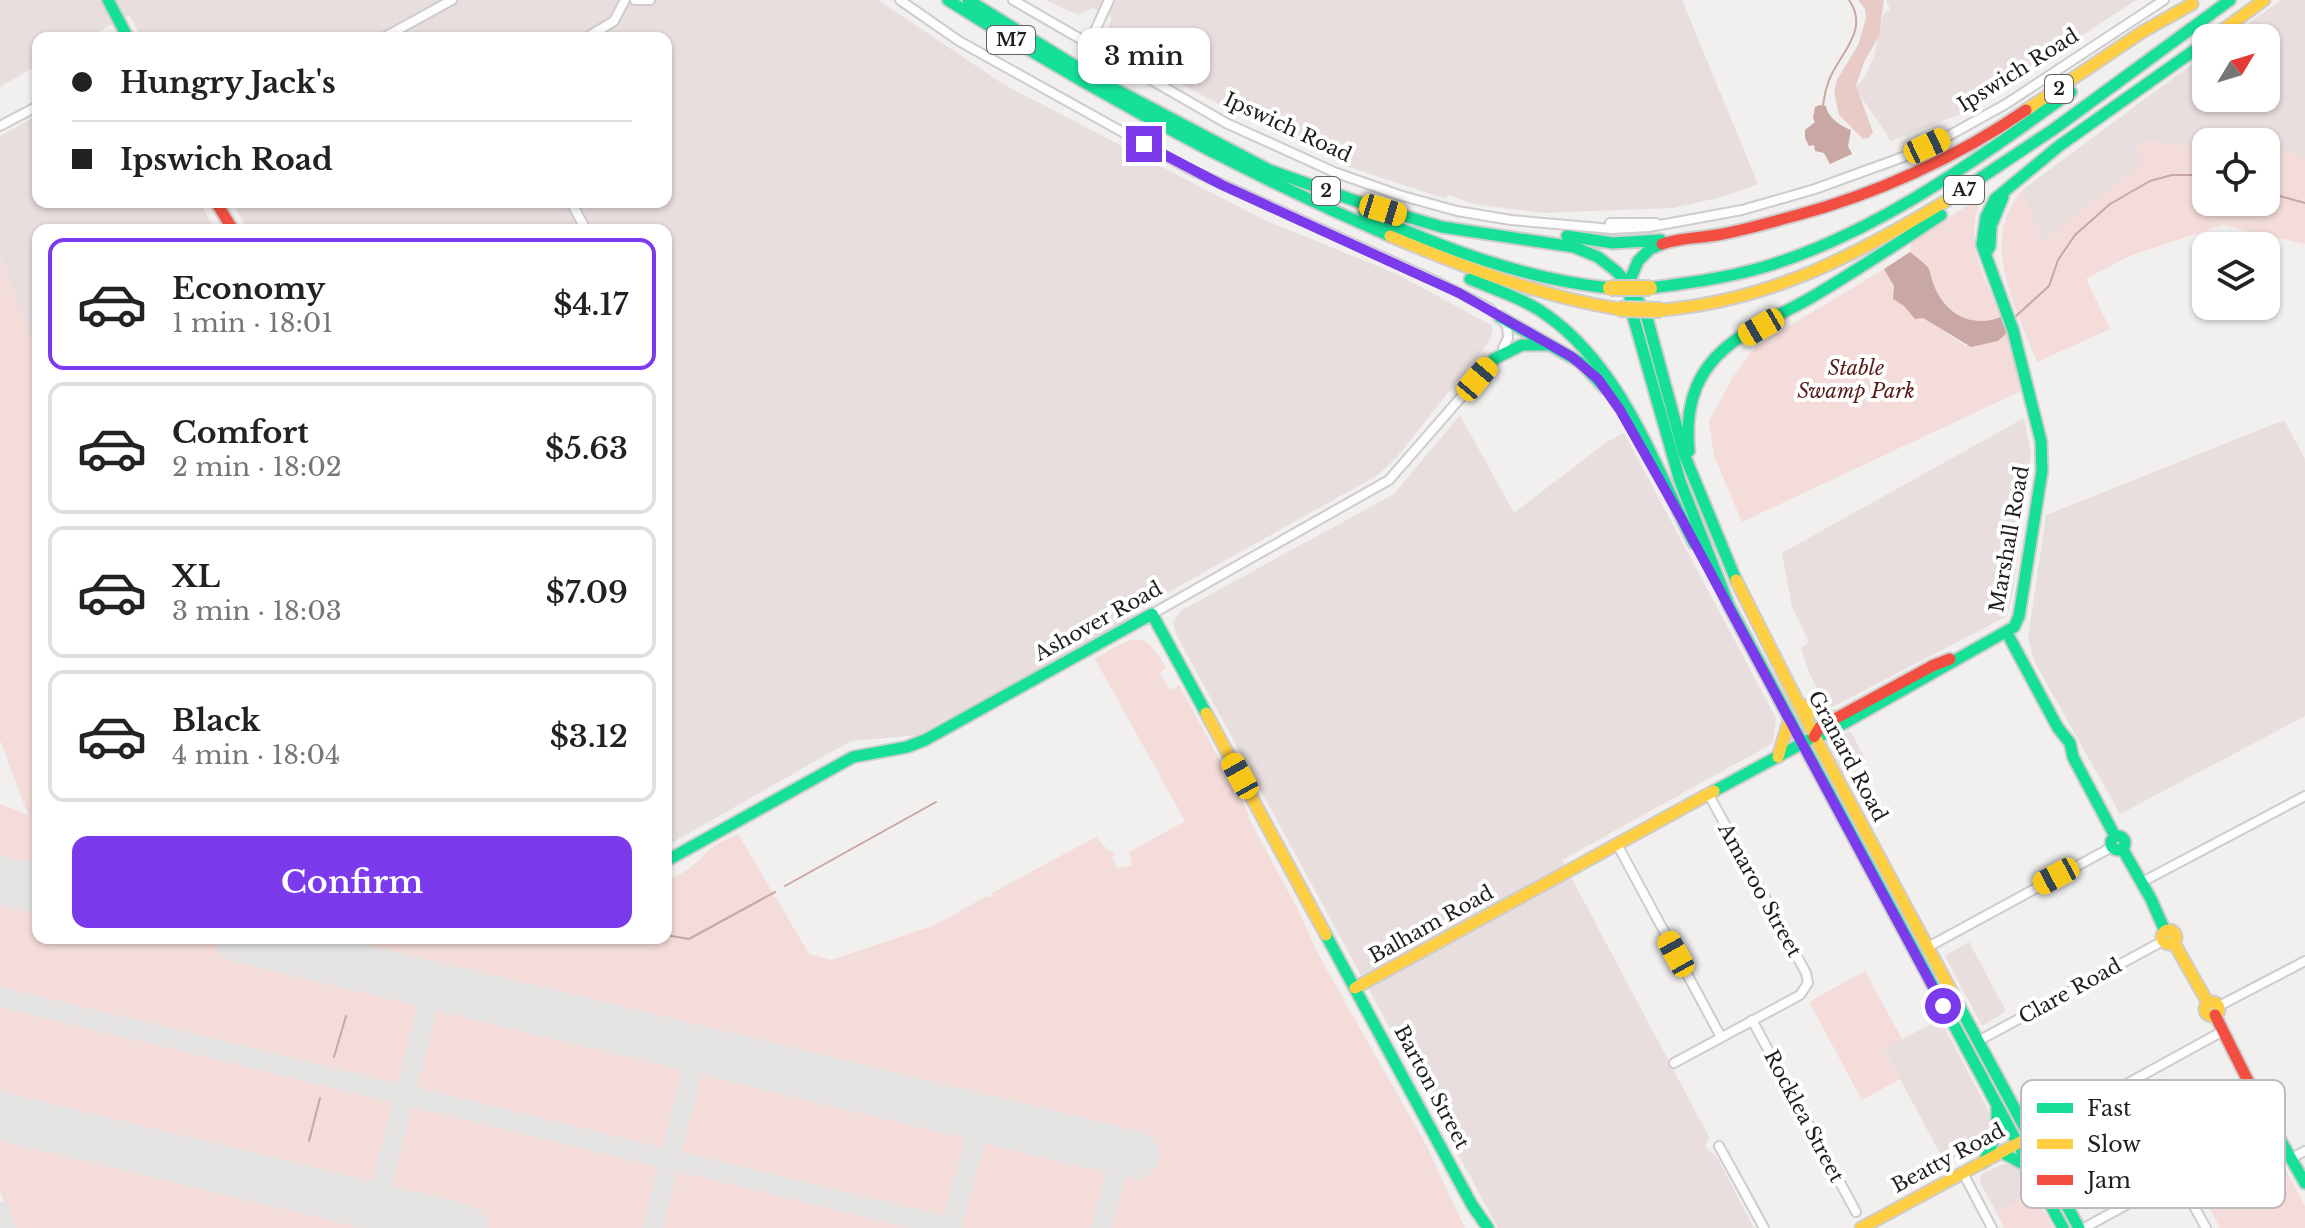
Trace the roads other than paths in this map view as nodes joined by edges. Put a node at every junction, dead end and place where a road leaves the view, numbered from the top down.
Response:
1 (108, 0) edge
2 (452, 0) edge
3 (625, 0) edge
4 (635, 0) edge
5 (650, 0) edge
6 (900, 0) edge
7 (948, 0) edge
8 (968, 0) edge
9 (1013, 0) edge
10 (1109, 0) edge
11 (2164, 0) edge
12 (2230, 0) edge
13 (2264, 0) edge
14 (2195, 2) edge
15 (2231, 24) edge
16 (125, 32) edge
17 (394, 32) edge
18 (596, 32) edge
19 (1089, 44) junction
20 (2192, 52) edge
21 (32, 109) edge
22 (2065, 121) junction
23 (0, 126) edge
24 (1269, 170) junction
25 (1340, 215) junction
26 (1657, 223) junction
27 (1570, 225) junction
28 (1606, 228) junction
29 (1470, 233) junction
30 (1668, 242) junction
31 (1626, 243) junction
32 (1628, 285) junction
33 (1650, 288) joint
34 (1661, 310) joint
35 (1494, 313) junction
36 (1518, 328) junction
37 (1554, 347) junction
38 (1499, 353) junction
39 (1701, 499) junction
40 (1680, 516) junction
41 (1729, 606) junction
42 (1152, 614) junction
43 (1135, 624) junction
44 (2007, 633) junction
45 (1164, 637) junction
46 (1970, 653) junction
47 (1796, 702) junction
48 (1836, 718) junction
49 (1789, 721) junction
50 (1808, 741) junction
51 (1778, 757) junction
52 (1709, 795) junction
53 (2305, 796) edge
54 (2116, 844) junction
55 (1618, 846) junction
56 (672, 858) edge
57 (2142, 882) junction
58 (2167, 938) junction
59 (1928, 947) junction
60 (2305, 961) edge
61 (1355, 988) junction
62 (2214, 1008) junction
63 (1752, 1020) junction
64 (2223, 1031) junction
65 (1721, 1037) junction
66 (1978, 1041) junction
67 (1674, 1063) dead end
68 (2134, 1080) edge
69 (2249, 1080) edge
70 (1997, 1106) junction
71 (2021, 1134) edge
72 (2021, 1136) edge
73 (2021, 1142) edge
74 (1719, 1146) dead end
75 (2001, 1152) junction
76 (2298, 1154) edge
77 (1984, 1162) junction
78 (2021, 1163) edge
79 (1963, 1173) junction
80 (2305, 1183) edge
81 (1472, 1205) junction
82 (2052, 1208) edge
83 (2068, 1208) edge
84 (2119, 1208) edge
85 (2195, 1208) edge
86 (1856, 1212) dead end
87 (1866, 1227) edge
88 (1480, 1228) edge
89 (1488, 1228) edge
90 (1764, 1228) edge
91 (1992, 1228) edge
92 (2063, 1228) edge
93 (2081, 1228) edge
94 (2206, 1228) edge

1 - 16 main road
2 - 17 street
3 - 18 street
4 - 5 street
6 - 35 street
7 - 25 main road, M7
8 - 24 main road, M7
9 - 19 street, Ipswich Road
10 - 19 street
11 - 26 street, Ipswich Road
12 - 22 main road, A7
13 - 15 main road
14 - 30 main road, 2
14 - 33 main road, A7
19 - 27 street, Ipswich Road
20 - 44 main road, Marshall Road
21 - 23 street
22 - 34 main road, A7
22 - 39 main road
24 - 29 main road, Granard Road / 2
24 - 33 main road, M7, bridge
25 - 34 main road, M7, bridge
25 - 40 main road
26 - 27 street, Ipswich Road
26 - 28 street, Ipswich Road
27 - 28 street, Ipswich Road
28 - 31 street
29 - 31 main road
29 - 32 main road, Granard Road / 2
30 - 31 main road
30 - 32 main road, 2
31 - 32 main road
32 - 39 main road, Granard Road / 2
32 - 41 main road, Granard Road / 2
35 - 36 main road
35 - 38 street
36 - 37 main road
36 - 38 street, Ashover Road
37 - 38 main road
37 - 40 main road
38 - 42 street, Ashover Road
39 - 47 main road, Granard Road / 2
40 - 41 main road
41 - 49 main road, Granard Road / 2
42 - 43 main road, Ashover Road
42 - 45 main road, Balham Road
43 - 45 main road
43 - 56 main road, Ashover Road
44 - 46 main road, Balham Road
44 - 54 main road, Marshall Road
45 - 61 main road, Balham Road
46 - 48 main road, Balham Road
46 - 50 main road, Balham Road
47 - 48 main road
47 - 50 main road, Granard Road / 2
48 - 50 main road, Balham Road
49 - 50 main road, Granard Road / 2
49 - 51 main road
50 - 51 main road, Balham Road
50 - 59 main road, Granard Road / 2
50 - 70 main road, Granard Road / 2
51 - 52 main road, Balham Road
52 - 55 main road, Balham Road
52 - 63 street, Amaroo Street
53 - 57 street
54 - 57 main road, Marshall Road
54 - 59 street
55 - 61 main road, Balham Road
55 - 65 street
57 - 58 main road, Marshall Road
58 - 62 main road, Marshall Road
58 - 66 street, Clare Road
59 - 66 main road, Granard Road / 2
60 - 62 street
61 - 81 main road, Barton Street
62 - 64 main road, Marshall Road
63 - 65 street
63 - 86 street, Rocklea Street
64 - 68 street, Beatty Road
64 - 69 main road, Marshall Road
65 - 67 street
66 - 71 main road, Granard Road / 2
70 - 72 main road, Granard Road / 2
70 - 77 main road
73 - 75 main road, Beatty Road
74 - 90 street
75 - 77 main road, Beatty Road
75 - 78 main road
76 - 80 main road, Marshall Road
77 - 79 main road, Beatty Road
79 - 87 main road, Beatty Road
79 - 91 street
81 - 88 main road, Barton Street
81 - 89 main road, Barton Street
82 - 92 main road, Granard Road / 2
83 - 93 main road, Granard Road / 2
84 - 93 street
85 - 94 street

